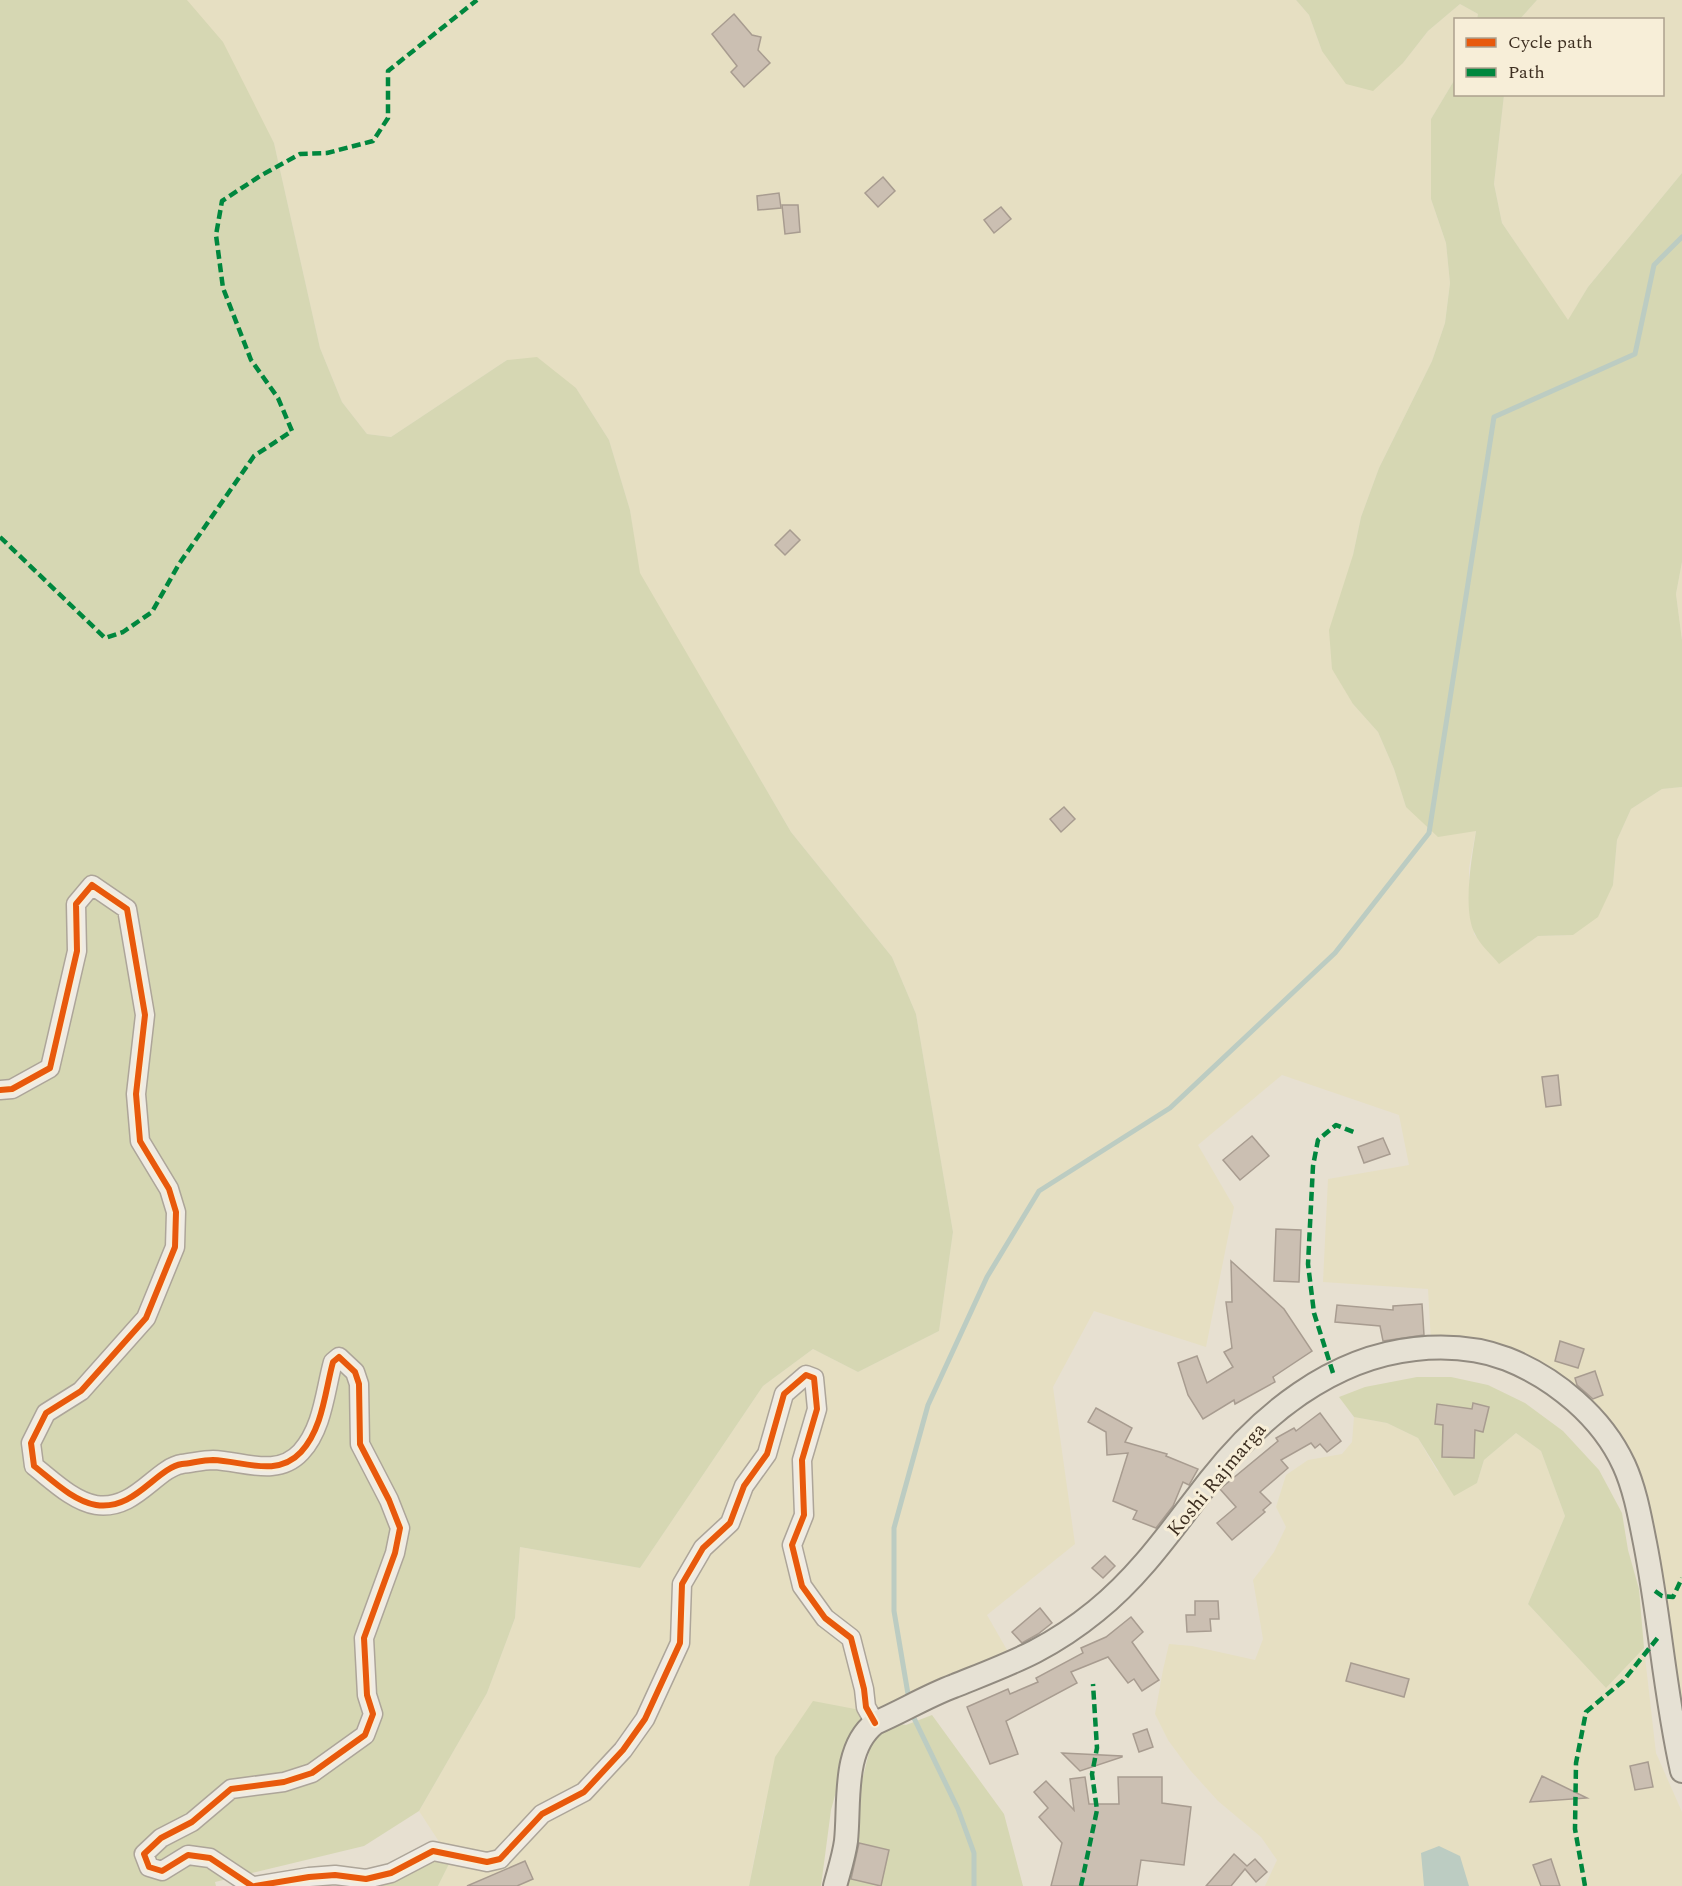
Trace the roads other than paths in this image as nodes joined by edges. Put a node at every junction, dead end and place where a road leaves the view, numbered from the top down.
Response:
1 (0, 1090) edge
2 (883, 1720) junction
3 (1682, 1771) edge
4 (254, 1886) edge
5 (835, 1886) edge

1 - 4 street
2 - 3 main road, Koshi Rajmarga
2 - 4 street
2 - 5 main road

